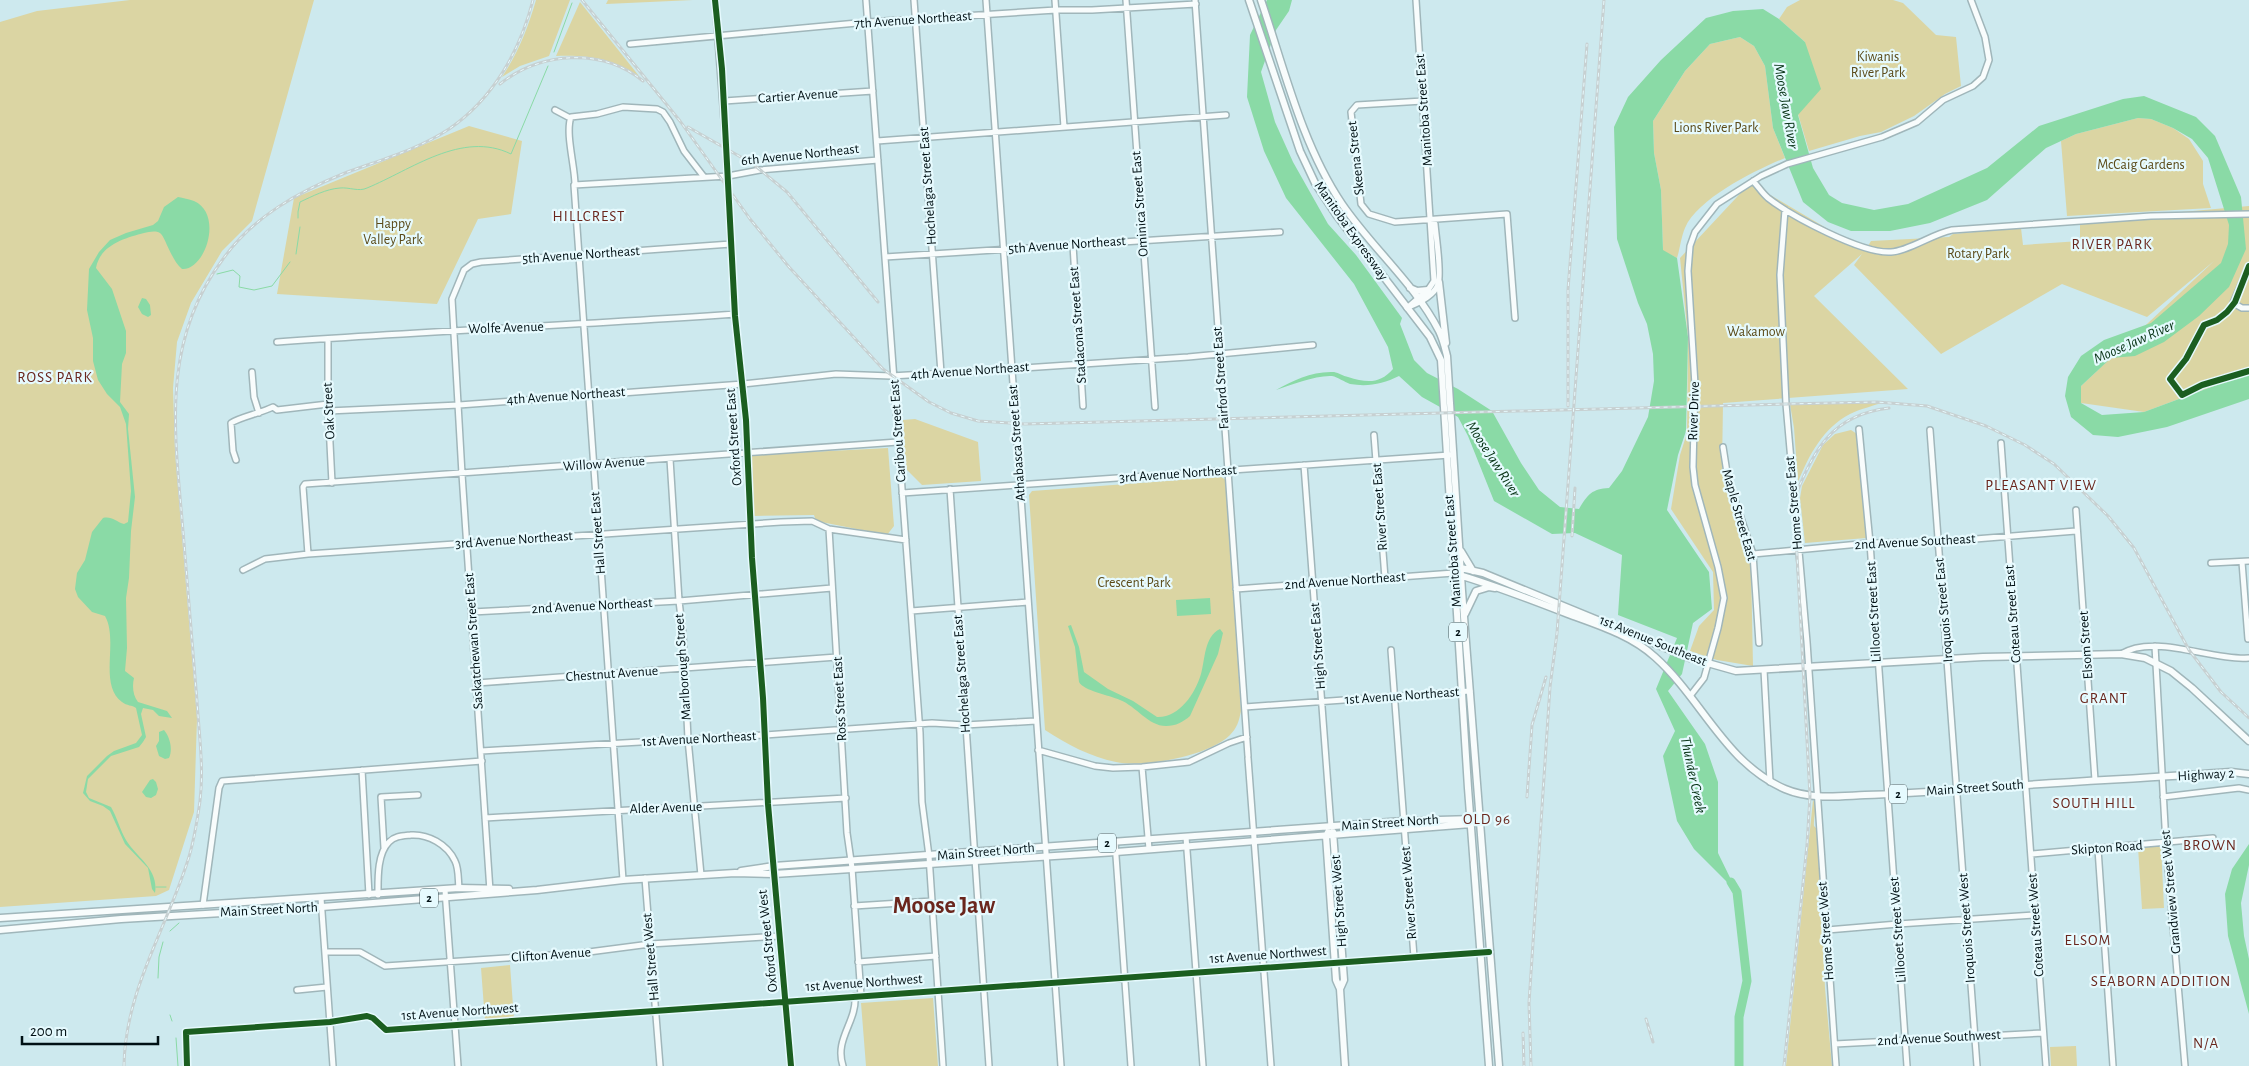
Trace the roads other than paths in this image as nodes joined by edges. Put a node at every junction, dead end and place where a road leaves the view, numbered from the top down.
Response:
1 (716, 0) edge
2 (866, 0) edge
3 (914, 0) edge
4 (986, 0) edge
5 (1055, 0) edge
6 (1126, 0) edge
7 (1249, 0) edge
8 (1261, 0) edge
9 (1416, 0) edge
10 (1971, 0) edge
11 (1196, 2) edge
12 (1126, 8) junction
13 (1056, 10) junction
14 (987, 14) junction
15 (916, 19) junction
16 (868, 22) junction
17 (718, 35) junction
18 (630, 44) dead end
19 (873, 91) junction
20 (724, 101) junction
21 (1423, 102) junction
22 (555, 110) dead end
23 (1226, 115) dead end
24 (1202, 117) junction
25 (570, 118) junction
26 (1134, 122) junction
27 (1064, 127) junction
28 (995, 132) junction
29 (924, 137) junction
30 (876, 141) junction
31 (878, 160) junction
32 (728, 176) junction
33 (704, 177) junction
34 (1753, 180) junction
35 (574, 185) junction
36 (1785, 210) junction
37 (2248, 214) edge
38 (1433, 220) junction
39 (1280, 232) dead end
40 (1211, 236) junction
41 (1143, 240) junction
42 (731, 244) junction
43 (1073, 245) junction
44 (1003, 250) junction
45 (932, 254) junction
46 (579, 255) junction
47 (885, 257) junction
48 (2249, 266) edge
49 (1439, 282) junction
50 (1410, 288) junction
51 (1428, 290) junction
52 (452, 299) joint
53 (1419, 300) junction
54 (1407, 308) junction
55 (2249, 308) edge
56 (735, 314) junction
57 (1515, 318) dead end
58 (583, 325) junction
59 (454, 330) junction
60 (328, 339) junction
61 (277, 342) dead end
62 (1312, 345) dead end
63 (1219, 354) junction
64 (1447, 356) junction
65 (1151, 359) junction
66 (1081, 364) junction
67 (1445, 367) junction
68 (1012, 368) junction
69 (252, 372) dead end
70 (941, 372) junction
71 (894, 376) junction
72 (743, 384) junction
73 (589, 394) junction
74 (328, 404) junction
75 (459, 405) junction
76 (1084, 406) dead end
77 (1155, 408) dead end
78 (328, 410) junction
79 (259, 413) junction
80 (1859, 429) dead end
81 (1930, 430) dead end
82 (1374, 435) dead end
83 (898, 442) junction
84 (2001, 443) dead end
85 (1723, 447) dead end
86 (747, 451) junction
87 (1450, 455) junction
88 (670, 459) junction
89 (236, 460) dead end
90 (1376, 460) junction
91 (593, 464) junction
92 (1304, 465) junction
93 (1228, 471) junction
94 (462, 474) junction
95 (332, 482) junction
96 (1020, 485) junction
97 (950, 490) junction
98 (902, 493) junction
99 (2076, 510) dead end
100 (751, 524) junction
101 (675, 529) junction
102 (828, 529) junction
103 (2076, 531) junction
104 (598, 534) junction
105 (2008, 537) junction
106 (906, 540) junction
107 (1938, 542) junction
108 (1870, 543) junction
109 (467, 544) junction
110 (1460, 548) junction
111 (1798, 550) junction
112 (308, 554) junction
113 (1753, 554) junction
114 (2249, 561) edge
115 (2242, 562) junction
116 (2211, 563) dead end
117 (243, 570) dead end
118 (1473, 571) junction
119 (1461, 572) junction
120 (1454, 573) junction
121 (1385, 578) junction
122 (1313, 583) junction
123 (832, 588) junction
124 (1236, 589) junction
125 (1501, 589) junction
126 (754, 595) junction
127 (679, 601) junction
128 (1028, 602) junction
129 (603, 605) junction
130 (958, 608) junction
131 (911, 611) junction
132 (472, 612) junction
133 (1464, 617) junction
134 (1614, 632) joint
135 (2248, 639) edge
136 (1759, 643) dead end
137 (2155, 646) junction
138 (1391, 650) dead end
139 (2086, 654) junction
140 (2122, 654) junction
141 (2016, 656) junction
142 (837, 657) junction
143 (2249, 658) edge
144 (1948, 660) junction
145 (2156, 663) junction
146 (759, 664) junction
147 (1877, 664) junction
148 (1708, 665) junction
149 (1809, 668) junction
150 (684, 669) junction
151 (1764, 670) junction
152 (608, 674) junction
153 (477, 683) junction
154 (1466, 691) junction
155 (1394, 696) junction
156 (1690, 696) junction
157 (1322, 701) junction
158 (1245, 707) junction
159 (1036, 721) junction
160 (932, 723) junction
161 (919, 725) junction
162 (965, 725) junction
163 (841, 729) junction
164 (920, 733) junction
165 (765, 735) junction
166 (1247, 737) junction
167 (688, 739) junction
168 (2249, 741) edge
169 (613, 744) junction
170 (1038, 750) junction
171 (481, 751) junction
172 (482, 761) junction
173 (1142, 767) junction
174 (362, 770) junction
175 (2249, 774) edge
176 (2162, 777) junction
177 (2095, 780) junction
178 (1770, 782) junction
179 (2026, 785) junction
180 (1957, 790) junction
181 (2249, 790) edge
182 (1888, 794) junction
183 (418, 795) dead end
184 (1816, 796) junction
185 (846, 798) junction
186 (2163, 798) junction
187 (768, 804) junction
188 (694, 808) junction
189 (618, 810) junction
190 (486, 818) junction
191 (1404, 821) junction
192 (1471, 821) junction
193 (1480, 821) junction
194 (1330, 827) junction
195 (1404, 829) junction
196 (1254, 832) junction
197 (1334, 835) junction
198 (1326, 836) junction
199 (1186, 837) junction
200 (2212, 838) dead end
201 (1148, 840) junction
202 (1254, 840) junction
203 (1115, 842) junction
204 (2166, 844) junction
205 (1186, 846) junction
206 (1045, 847) junction
207 (1149, 849) junction
208 (2098, 849) junction
209 (384, 851) junction
210 (1116, 852) junction
211 (2031, 854) junction
212 (974, 856) junction
213 (1046, 856) junction
214 (929, 860) junction
215 (851, 865) junction
216 (774, 866) junction
217 (734, 873) junction
218 (774, 874) junction
219 (701, 875) junction
220 (645, 878) junction
221 (623, 880) junction
222 (459, 888) junction
223 (445, 890) junction
224 (490, 892) junction
225 (378, 894) junction
226 (369, 895) junction
227 (446, 897) junction
228 (321, 898) junction
229 (932, 901) junction
230 (203, 905) junction
231 (854, 906) junction
232 (322, 907) junction
233 (2036, 915) junction
234 (0, 918) edge
235 (1967, 920) junction
236 (1898, 924) junction
237 (0, 930) edge
238 (1827, 930) junction
239 (780, 936) junction
240 (650, 944) junction
241 (325, 952) junction
242 (1489, 952) junction
243 (1480, 953) junction
244 (936, 956) junction
245 (1414, 957) junction
246 (450, 962) junction
247 (858, 962) junction
248 (1343, 962) junction
249 (1335, 963) junction
250 (1264, 968) junction
251 (1195, 973) junction
252 (1124, 977) junction
253 (1055, 982) junction
254 (327, 987) junction
255 (983, 988) junction
256 (1340, 989) junction
257 (297, 990) dead end
258 (938, 991) junction
259 (858, 996) junction
260 (787, 1001) junction
261 (656, 1010) junction
262 (330, 1022) junction
263 (455, 1024) junction
264 (2043, 1033) junction
265 (1975, 1037) junction
266 (1905, 1041) junction
267 (1835, 1044) junction
268 (187, 1066) edge
269 (333, 1066) edge
270 (458, 1066) edge
271 (660, 1066) edge
272 (783, 1066) edge
273 (791, 1066) edge
274 (843, 1066) edge
275 (943, 1066) edge
276 (989, 1066) edge
277 (1061, 1066) edge
278 (1131, 1066) edge
279 (1202, 1066) edge
280 (1271, 1066) edge
281 (1345, 1066) edge
282 (1489, 1066) edge
283 (1499, 1066) edge
284 (1836, 1066) edge
285 (1907, 1066) edge
286 (1977, 1066) edge
287 (2046, 1066) edge
288 (2113, 1066) edge
289 (2185, 1066) edge

1 - 17 street, Oxford Street East
2 - 16 street, Caribou Street East
3 - 15 street, Hochelaga Street East
4 - 14 street, Athabasca Street East
5 - 13 street
6 - 12 street, Ominica Street East
7 - 54 main road, Manitoba Expressway
8 - 50 main road, Manitoba Expressway
9 - 21 street, Manitoba Street East
10 - 34 street, River Drive
11 - 12 street, 7th Avenue Northeast
11 - 24 street, Fairford Street East
12 - 13 street, 7th Avenue Northeast
12 - 26 street, Ominica Street East
13 - 14 street, 7th Avenue Northeast
13 - 27 street
14 - 15 street, 7th Avenue Northeast
14 - 28 street, Athabasca Street East
15 - 16 street, 7th Avenue Northeast
15 - 29 street, Hochelaga Street East
16 - 17 street, 7th Avenue Northeast
16 - 19 street, Caribou Street East
17 - 18 street, 7th Avenue Northeast
17 - 20 street, Oxford Street East
19 - 20 street, Cartier Avenue
19 - 30 street, Caribou Street East
20 - 32 street, Oxford Street East, bridge
21 - 38 street, Manitoba Street East
21 - 38 street, Skeena Street
22 - 25 street
23 - 24 street, 6th Avenue Northeast
24 - 26 street, 6th Avenue Northeast
24 - 40 street, Fairford Street East
25 - 33 street
25 - 35 street, Hall Street East
26 - 27 street, 6th Avenue Northeast
26 - 41 street, Ominica Street East
27 - 28 street, 6th Avenue Northeast
28 - 29 street, 6th Avenue Northeast
28 - 44 street, Athabasca Street East
29 - 30 street, 6th Avenue Northeast
29 - 45 street, Hochelaga Street East
30 - 31 street, Caribou Street East
31 - 32 street, 6th Avenue Northeast
31 - 47 street, Caribou Street East
32 - 33 street, 6th Avenue Northeast
32 - 42 street, Oxford Street East
33 - 35 street, 6th Avenue Northeast
34 - 36 street
34 - 148 street, River Drive
35 - 46 street, Hall Street East
36 - 37 street
36 - 111 street, Home Street East
38 - 49 street, Manitoba Street East
38 - 51 street, Manitoba Street East
38 - 57 street, Skeena Street
39 - 40 street, 5th Avenue Northeast
40 - 41 street, 5th Avenue Northeast
40 - 63 street, Fairford Street East
41 - 43 street, 5th Avenue Northeast
41 - 65 street, Ominica Street East
42 - 46 street, 5th Avenue Northeast
42 - 56 street, Oxford Street East
43 - 44 street, 5th Avenue Northeast
43 - 66 street, Stadacona Street East
44 - 45 street, 5th Avenue Northeast
44 - 68 street, Athabasca Street East
45 - 47 street, 5th Avenue Northeast
45 - 70 street, Hochelaga Street East
46 - 52 street, 5th Avenue Northeast
46 - 58 street, Hall Street East
47 - 71 street, Caribou Street East
48 - 55 street
49 - 53 street
49 - 64 main road
50 - 51 main road
50 - 53 main road, Manitoba Expressway
51 - 53 street
52 - 59 street, Saskatchewan Street East
53 - 54 street
53 - 64 main road, Manitoba Expressway
54 - 67 main road, Manitoba Expressway
56 - 58 street, Wolfe Avenue
56 - 72 street, Oxford Street East
58 - 59 street, Wolfe Avenue
58 - 73 street, Hall Street East
59 - 60 street, Wolfe Avenue
59 - 75 street, Saskatchewan Street East
60 - 61 street, Wolfe Avenue
60 - 74 street, Oak Street
62 - 63 street, 4th Avenue Northeast
63 - 65 street, 4th Avenue Northeast
63 - 93 street, Fairford Street East
64 - 67 main road, Manitoba Expressway
65 - 66 street, 4th Avenue Northeast
65 - 77 street, Ominica Street East
66 - 68 street, 4th Avenue Northeast
66 - 76 street, Stadacona Street East
67 - 87 main road, Manitoba Street East
68 - 70 street, 4th Avenue Northeast
68 - 96 street, Athabasca Street East
69 - 79 street
70 - 71 street, 4th Avenue Northeast
71 - 72 street, 4th Avenue Northeast
71 - 83 street, Caribou Street East
72 - 73 street, 4th Avenue Northeast
72 - 86 street, Oxford Street East
73 - 75 street, 4th Avenue Northeast
73 - 91 street, Hall Street East
74 - 78 street, Oak Street
74 - 79 street
75 - 78 street, 4th Avenue Northeast
75 - 94 street, Saskatchewan Street East
78 - 95 street, Oak Street
79 - 89 street
80 - 108 street, Lillooet Street East
81 - 107 street, Iroquois Street East
82 - 90 street, River Street East
83 - 86 street, Willow Avenue
83 - 98 street, Caribou Street East
84 - 105 street, Coteau Street East
85 - 113 street, Maple Street East
86 - 88 street, Willow Avenue
86 - 100 street, Oxford Street East
87 - 90 street, 3rd Avenue Northeast
87 - 110 main road, Manitoba Street East
87 - 120 main road, Manitoba Street East
88 - 91 street, Willow Avenue
88 - 101 street, Marlborough Street
90 - 92 street, 3rd Avenue Northeast
90 - 121 street, River Street East
91 - 94 street, Willow Avenue
91 - 104 street, Hall Street East
92 - 93 street, 3rd Avenue Northeast
92 - 122 street, High Street East
93 - 96 street, 3rd Avenue Northeast
93 - 124 street, Fairford Street East
94 - 95 street, Willow Avenue
94 - 109 street, Saskatchewan Street East
95 - 112 street, Willow Avenue
96 - 97 street, 3rd Avenue Northeast
96 - 128 street, Athabasca Street East
97 - 98 street, 3rd Avenue Northeast
97 - 130 street, Hochelaga Street East
98 - 106 street, Caribou Street East
99 - 103 street, Elsom Street
100 - 101 street, 3rd Avenue Northeast
100 - 102 street, 3rd Avenue Northeast
100 - 126 street, Oxford Street East
101 - 104 street, 3rd Avenue Northeast
101 - 127 street, Marlborough Street
102 - 106 street, 3rd Avenue Northeast
102 - 123 street, Ross Street East
103 - 105 street, 2nd Avenue Southeast
103 - 139 street, Elsom Street
104 - 109 street, 3rd Avenue Northeast
104 - 129 street, Hall Street East
105 - 107 street, 2nd Avenue Southeast
105 - 141 street, Coteau Street East
106 - 131 street, Caribou Street East
107 - 108 street, 2nd Avenue Southeast
107 - 144 street, Iroquois Street East
108 - 111 street, 2nd Avenue Southeast
108 - 147 street, Lillooet Street East
109 - 112 street, 3rd Avenue Northeast
109 - 132 street, Saskatchewan Street East
110 - 118 main road
110 - 119 main road, Manitoba Street East
111 - 113 street, 2nd Avenue Southeast
111 - 149 street, Home Street East
112 - 117 street, 3rd Avenue Northeast
113 - 136 street, Maple Street East
114 - 115 street
115 - 116 street
115 - 135 street
118 - 119 main road, 1st Avenue Southeast / 2
118 - 148 main road, 1st Avenue Southeast / 2
119 - 120 main road, 1st Avenue Southeast / 2
119 - 125 main road, 1st Avenue Southeast / 2
119 - 133 main road, Manitoba Street East / 2
120 - 121 street, 2nd Avenue Northeast
120 - 154 main road, Manitoba Street East / 2
121 - 122 street, 2nd Avenue Northeast
122 - 124 street, 2nd Avenue Northeast
122 - 157 street, High Street East
123 - 126 street, 2nd Avenue Northeast
123 - 142 street, Ross Street East
124 - 158 street, Fairford Street East
125 - 133 main road, 2
125 - 134 main road, 1st Avenue Southeast / 2
126 - 127 street, 2nd Avenue Northeast
126 - 146 street, Oxford Street East
127 - 129 street, 2nd Avenue Northeast
127 - 150 street, Marlborough Street
128 - 130 street
128 - 159 street, Athabasca Street East
129 - 132 street, 2nd Avenue Northeast
129 - 152 street, Hall Street East
130 - 131 street
130 - 162 street, Hochelaga Street East
131 - 161 street, Caribou Street East
132 - 153 street, Saskatchewan Street East
133 - 154 main road, Manitoba Street East / 2
134 - 156 main road, Main Street South / 2
137 - 140 street, 1st Avenue Southeast
137 - 143 street, 1st Avenue Southeast
137 - 145 street, Grandview Street West
138 - 155 street
139 - 140 main road, 1st Avenue Southeast / 2
139 - 141 main road, 1st Avenue Southeast / 2
139 - 177 street, Elsom Street
140 - 145 main road, 1st Avenue Southeast / 2
141 - 144 main road, 1st Avenue Southeast / 2
141 - 179 street, Coteau Street East
142 - 146 street, Chestnut Avenue
142 - 163 street, Ross Street East
144 - 147 main road, 1st Avenue Southeast / 2
144 - 180 street, Iroquois Street East
145 - 168 main road, 1st Avenue Southeast / 2
145 - 176 street, Grandview Street West
146 - 150 street, Chestnut Avenue
146 - 165 street, Oxford Street East
147 - 149 main road, 1st Avenue Southeast / 2
147 - 182 street, Lillooet Street East
148 - 151 main road, 1st Avenue Southeast / 2
148 - 156 street, River Drive
149 - 151 main road, 1st Avenue Southeast / 2
149 - 184 street, Home Street East
150 - 152 street, Chestnut Avenue
150 - 167 street, Marlborough Street
151 - 178 street
152 - 153 street, Chestnut Avenue
152 - 169 street, Hall Street East
153 - 171 street, Saskatchewan Street East
154 - 155 street, 1st Avenue Northeast
154 - 192 main road, Manitoba Street East / 2
154 - 193 main road, Manitoba Street East
155 - 157 street, 1st Avenue Northeast
155 - 191 street
156 - 178 main road, Main Street South / 2
157 - 158 street, 1st Avenue Northeast
157 - 194 street, High Street East
158 - 166 street, Fairford Street East
159 - 162 street, 1st Avenue Northeast
159 - 170 street, Athabasca Street East
160 - 161 street, 1st Avenue Northeast
160 - 162 street, 1st Avenue Northeast
160 - 164 street
161 - 163 street, 1st Avenue Northeast
161 - 164 street, Caribou Street East
162 - 212 street, Hochelaga Street East
163 - 165 street, 1st Avenue Northeast
163 - 185 street, Ross Street East
164 - 214 street, Caribou Street East
165 - 167 street, 1st Avenue Northeast
165 - 187 street, Oxford Street East
166 - 173 street
166 - 196 street, Fairford Street East
167 - 169 street, 1st Avenue Northeast
167 - 188 street, Marlborough Street
169 - 171 street, 1st Avenue Northeast
169 - 189 street, Hall Street East
170 - 173 street
170 - 206 street, Athabasca Street East
171 - 172 street, Saskatchewan Street East
172 - 174 street
172 - 190 street, Saskatchewan Street East
173 - 201 street
174 - 226 street
174 - 230 street
175 - 176 main road, Highway 2 / 2
176 - 177 main road, Main Street South / 2
176 - 186 street, Grandview Street West
177 - 179 main road, Main Street South / 2
178 - 184 main road, Main Street South / 2
179 - 180 main road, Main Street South / 2
179 - 211 street, Coteau Street West
180 - 182 main road, Main Street South / 2
180 - 235 street, Iroquois Street West
181 - 186 street
182 - 184 main road, Main Street South / 2
182 - 236 street, Lillooet Street West
183 - 209 street
184 - 238 street, Home Street West
185 - 187 street, Alder Avenue
185 - 215 street, Ross Street East
186 - 204 street, Grandview Street West
187 - 188 street, Alder Avenue
187 - 216 street, Oxford Street East
188 - 189 street, Alder Avenue
188 - 219 street, Marlborough Street
189 - 190 street, Alder Avenue
189 - 221 street, Hall Street East
190 - 224 street, Saskatchewan Street East
191 - 192 main road, Main Street North / 2
191 - 194 main road, Main Street North / 2
191 - 195 street
192 - 193 main road, Main Street North / 2
192 - 195 main road, Main Street North / 2
192 - 243 main road, Manitoba Street East
193 - 242 main road, Manitoba Street East
194 - 196 main road, Main Street North / 2
194 - 197 main road, High Street West
194 - 198 main road, High Street West
195 - 197 main road, Main Street North / 2
195 - 245 street, River Street West
196 - 199 main road, Main Street North / 2
196 - 202 street, Fairford Street East
197 - 198 main road, Main Street North / 2
197 - 248 main road, High Street West
198 - 202 main road, Main Street North / 2
198 - 249 main road, High Street West
199 - 201 main road, Main Street North / 2
199 - 205 street
200 - 204 street, Skipton Road
201 - 203 main road, Main Street North / 2
201 - 207 street
202 - 205 main road, Main Street North / 2
202 - 250 street, Fairford Street East
203 - 206 main road, Main Street North / 2
203 - 210 street
204 - 208 street, Skipton Road
204 - 289 street, Grandview Street West
205 - 207 main road, Main Street North / 2
205 - 251 street
206 - 212 main road, Main Street North / 2
206 - 213 street, Athabasca Street East
207 - 210 main road, Main Street North / 2
208 - 211 street, Skipton Road
208 - 288 street
209 - 222 street
209 - 225 street
210 - 213 main road, Main Street North / 2
210 - 252 street
211 - 233 street, Coteau Street West
212 - 213 main road, Main Street North / 2
212 - 214 main road, Main Street North / 2
212 - 255 street, Hochelaga Street East
213 - 253 street, Athabasca Street East
214 - 215 main road, Main Street North / 2
214 - 229 street, Caribou Street East
215 - 216 main road, Main Street North / 2
215 - 218 main road, Main Street North / 2
215 - 231 street, Ross Street East
216 - 217 main road, Main Street North / 2
216 - 218 street, Oxford Street East
217 - 218 main road, Main Street North / 2
217 - 219 main road, Main Street North / 2
218 - 239 street, Oxford Street West
219 - 220 main road, Main Street North / 2
220 - 221 main road, Main Street North / 2
220 - 240 street, Hall Street West
221 - 224 main road, Main Street North / 2
222 - 223 main road, Main Street North / 2
222 - 224 main road, Main Street North / 2
223 - 225 main road, Main Street North / 2
223 - 227 street
224 - 227 main road, Main Street North / 2
225 - 226 main road, Main Street North / 2
226 - 228 main road, Main Street North / 2
227 - 232 main road, Main Street North / 2
227 - 246 street
228 - 230 main road, Main Street North / 2
228 - 232 street
229 - 231 street
229 - 244 street, Caribou Street East
230 - 234 main road, Main Street North / 2
231 - 247 street, Ross Street East
232 - 237 main road, Main Street North / 2
232 - 241 street
233 - 235 street
233 - 264 street, Coteau Street West
235 - 236 street
235 - 265 street, Iroquois Street West
236 - 238 street
236 - 266 street, Lillooet Street West
238 - 267 street, Home Street West
239 - 240 street, Clifton Avenue
239 - 260 street, Oxford Street West
240 - 246 street, Clifton Avenue
240 - 261 street, Hall Street West
241 - 246 street, Clifton Avenue
241 - 254 street
242 - 243 street, 1st Avenue Northwest
242 - 283 main road, Manitoba Street East
243 - 245 street, 1st Avenue Northwest
243 - 282 main road, Manitoba Street East
244 - 247 street
244 - 258 street, Caribou Street East
245 - 248 street, 1st Avenue Northwest
246 - 263 street
247 - 259 street, Ross Street East
248 - 249 street, 1st Avenue Northwest
248 - 256 main road, High Street West
249 - 250 street, 1st Avenue Northwest
249 - 256 main road, High Street West
250 - 251 street, 1st Avenue Northwest
250 - 280 street, Fairford Street East
251 - 252 street, 1st Avenue Northwest
251 - 279 street
252 - 253 street, 1st Avenue Northwest
252 - 278 street
253 - 255 street, 1st Avenue Northwest
253 - 277 street, Athabasca Street East
254 - 257 street
254 - 262 street
255 - 258 street, 1st Avenue Northwest
255 - 276 street, Hochelaga Street East
256 - 281 main road, High Street West
258 - 259 street, 1st Avenue Northwest
258 - 275 street, Caribou Street East
259 - 260 street, 1st Avenue Northwest
259 - 274 street, Ross Street East
260 - 261 street, 1st Avenue Northwest
260 - 273 street, Oxford Street West
261 - 263 street, 1st Avenue Northwest
261 - 271 street, Hall Street West
262 - 263 street, 1st Avenue Northwest
262 - 268 street, 1st Avenue Northwest
262 - 269 street
263 - 270 street
264 - 265 street, 2nd Avenue Southwest
264 - 287 street, Coteau Street West
265 - 266 street, 2nd Avenue Southwest
265 - 286 street, Iroquois Street West
266 - 267 street, 2nd Avenue Southwest
266 - 285 street, Lillooet Street West
267 - 284 street, Home Street West
272 - 273 street

